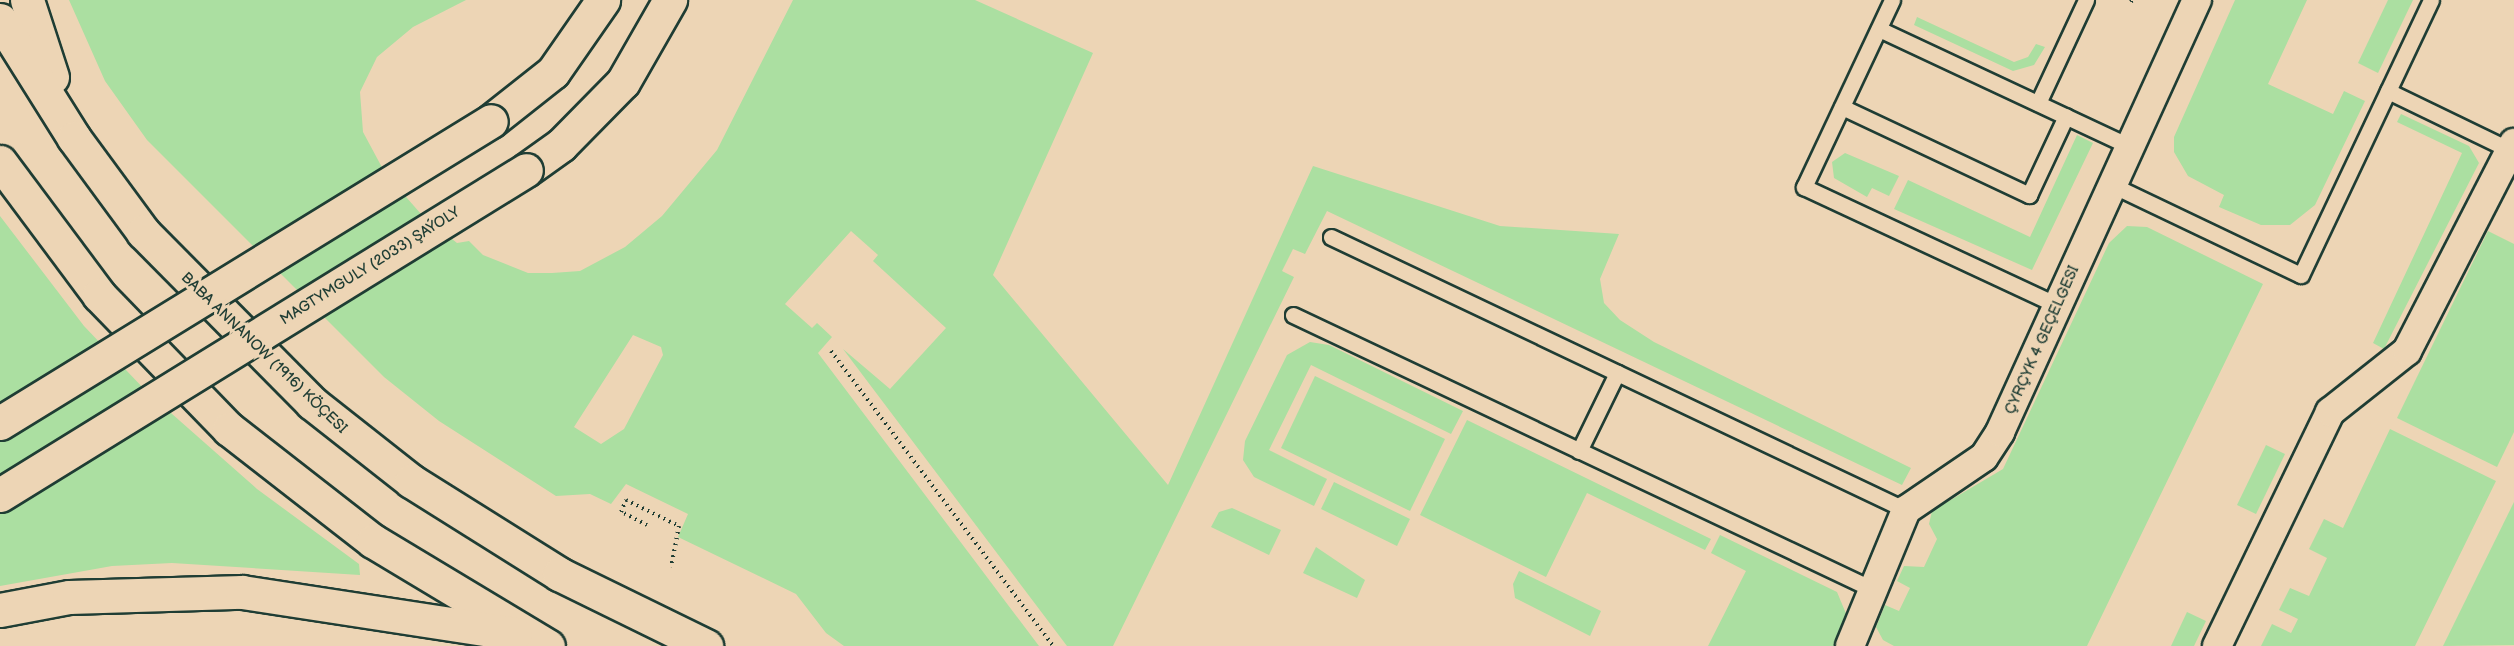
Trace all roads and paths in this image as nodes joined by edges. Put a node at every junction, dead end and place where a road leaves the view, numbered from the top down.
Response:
1 (27, 0) edge
2 (603, 0) edge
3 (670, 0) edge
4 (1892, 0) edge
5 (2086, 0) edge
6 (2197, 0) edge
7 (2431, 0) edge
8 (0, 20) edge
9 (1879, 29) junction
10 (2388, 91) junction
11 (2038, 103) junction
12 (1842, 107) junction
13 (2066, 116) junction
14 (74, 138) junction
15 (2129, 146) junction
16 (2512, 146) edge
17 (0, 162) edge
18 (2112, 184) junction
19 (1331, 237) dead end
20 (2057, 305) junction
21 (1293, 315) dead end
22 (831, 351) dead end
23 (1617, 373) junction
24 (0, 423) edge
25 (1580, 451) junction
26 (0, 495) edge
27 (1906, 510) junction
28 (647, 525) dead end
29 (671, 567) dead end
30 (1870, 588) junction
31 (0, 610) edge
32 (537, 641) edge
33 (1855, 644) edge
34 (706, 646) edge
35 (1053, 646) edge
36 (2217, 646) edge

1 - 14 main road
2 - 24 main road, bridge
3 - 26 main road, MAGTYMGULY (2033) ŞAÝOLY, bridge
4 - 9 lane
5 - 11 lane
6 - 15 street, ÇYRÇYK 4 GEÇELGESI
7 - 10 lane
8 - 14 main road, BABA ANNANOW (1916) KÖÇESI
9 - 11 lane
9 - 12 lane
10 - 16 lane
10 - 18 lane
11 - 13 lane
12 - 13 lane
12 - 20 lane
13 - 15 lane
14 - 34 main road, BABA ANNANOW (1916) KÖÇESI
15 - 18 street, ÇYRÇYK 4 GEÇELGESI
16 - 36 street
17 - 32 main road
18 - 20 street, ÇYRÇYK 4 GEÇELGESI
19 - 23 lane
20 - 27 street, ÇYRÇYK 4 GEÇELGESI
21 - 25 lane
22 - 35 path
23 - 25 lane
23 - 27 lane
25 - 30 lane
27 - 30 street
28 - 29 path
30 - 33 street
31 - 32 main road

